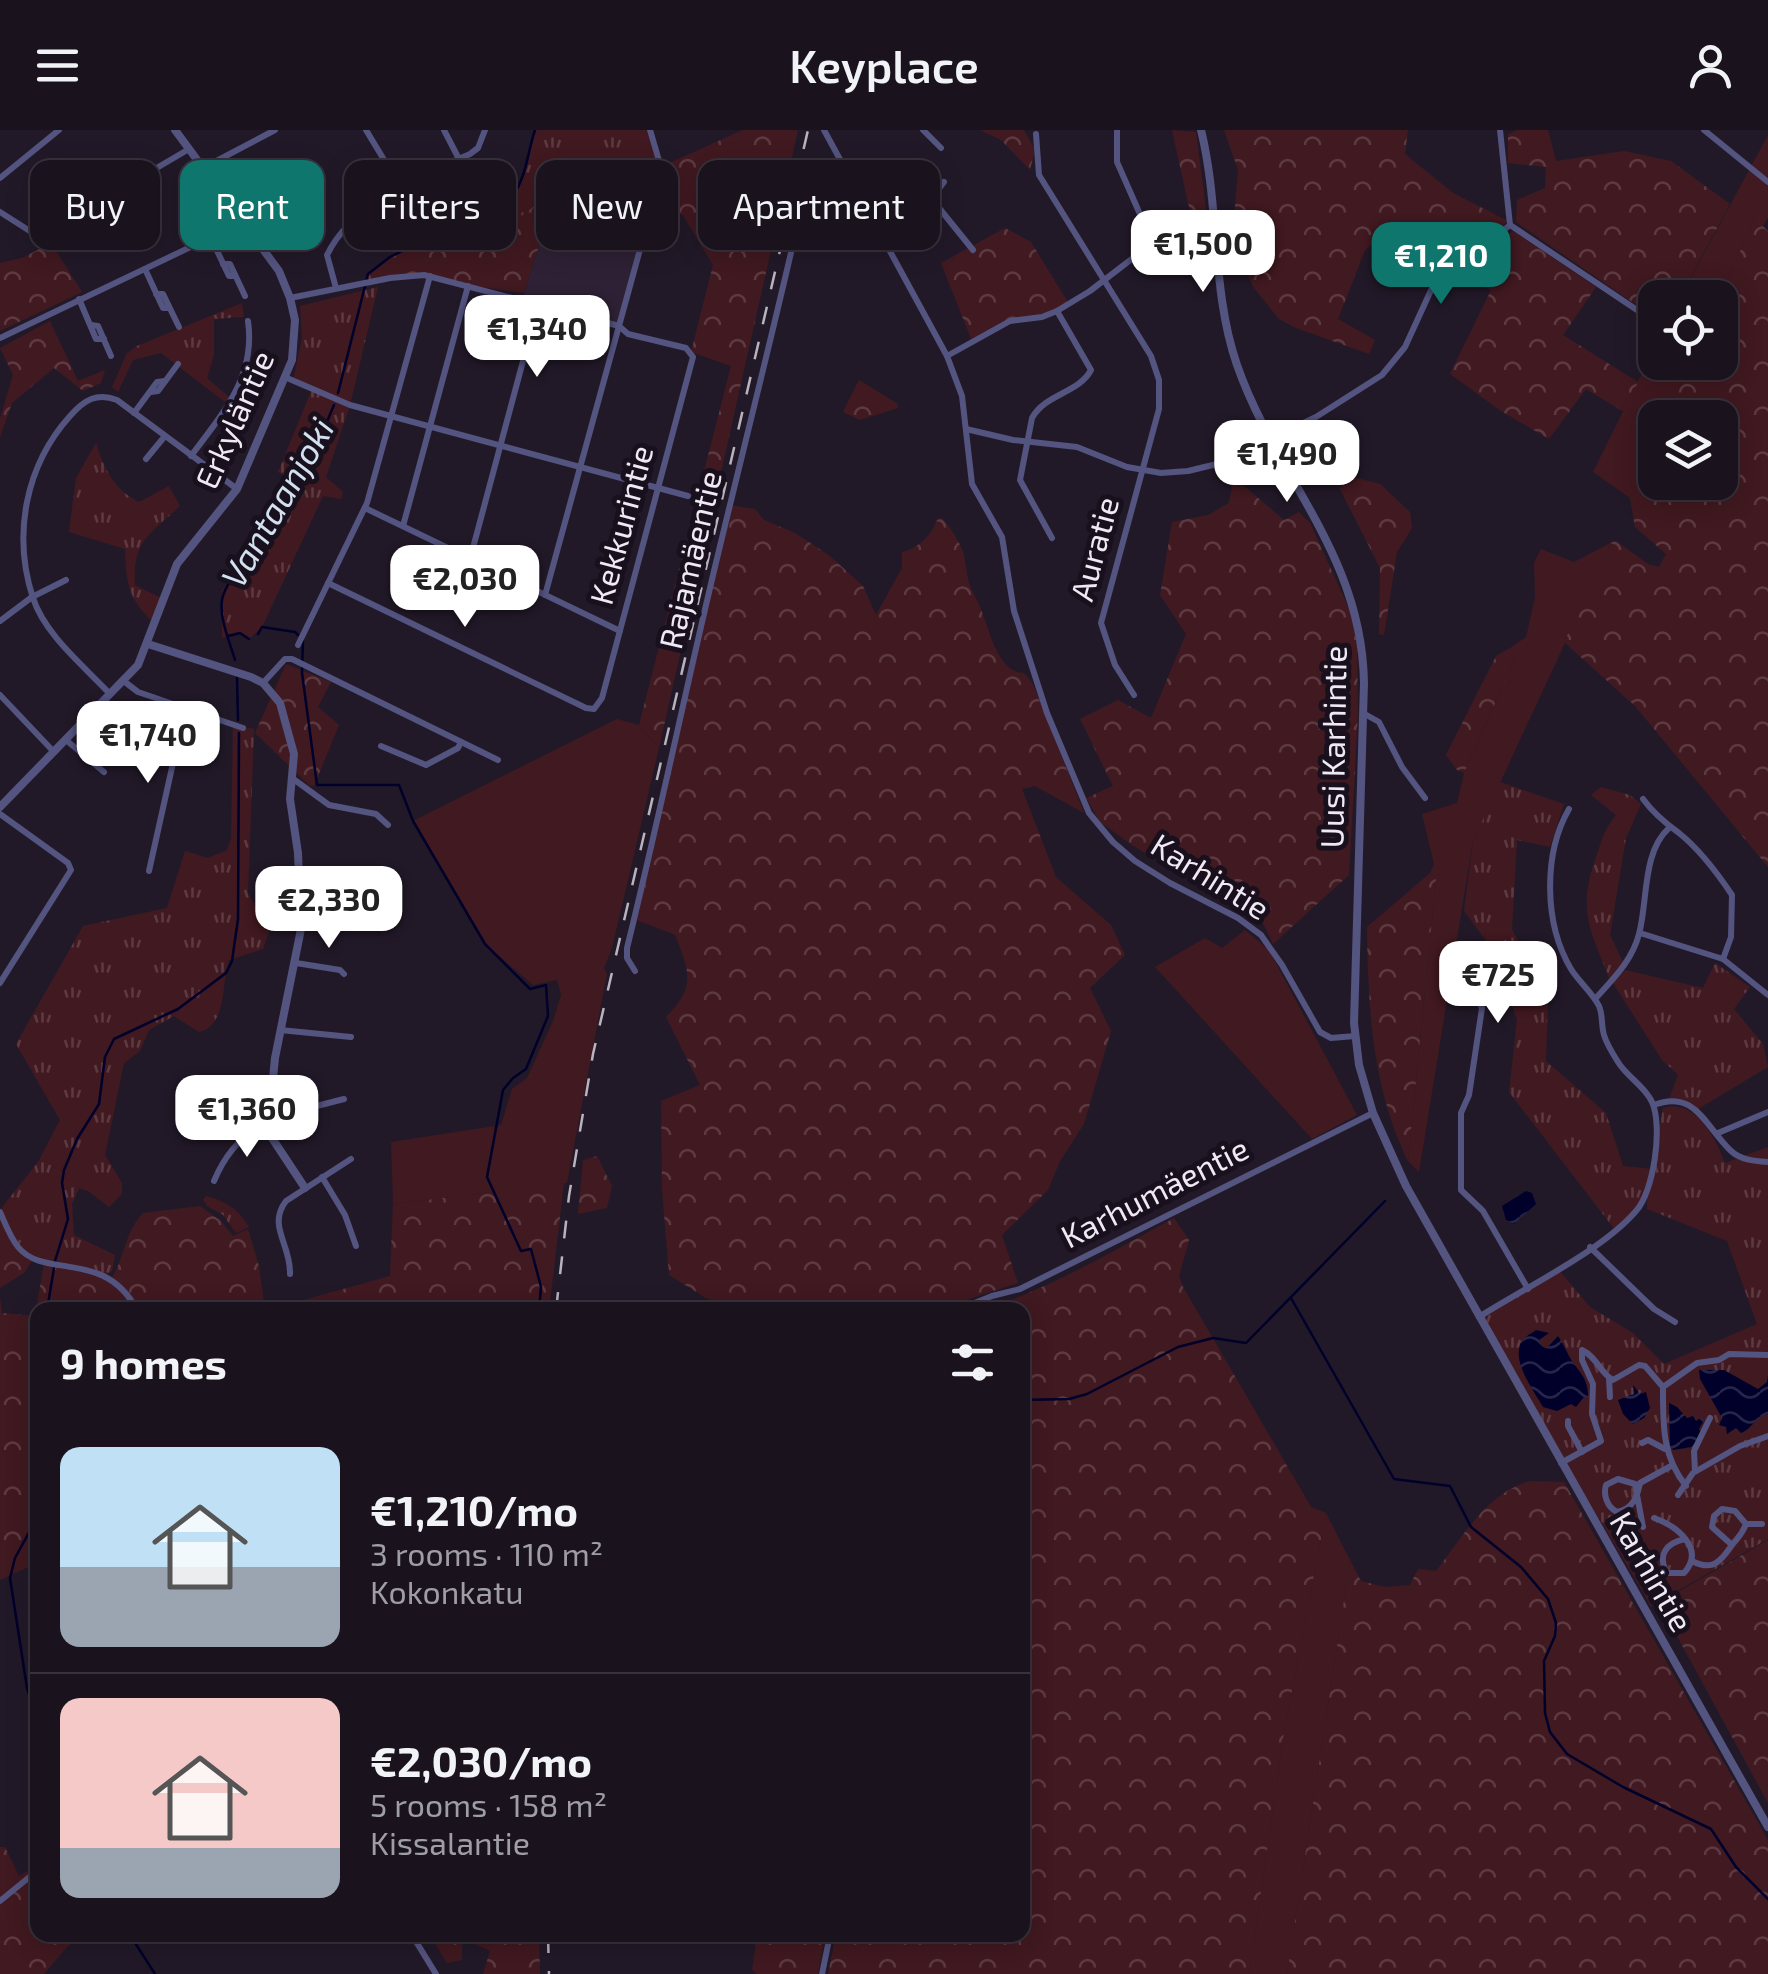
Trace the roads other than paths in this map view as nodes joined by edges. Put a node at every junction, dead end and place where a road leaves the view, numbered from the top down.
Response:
1 (59, 130) edge
2 (175, 130) edge
3 (275, 130) edge
4 (366, 130) edge
5 (444, 130) edge
6 (485, 130) edge
7 (650, 130) edge
8 (824, 130) edge
9 (923, 130) edge
10 (1117, 130) edge
11 (1201, 130) edge
12 (1500, 130) edge
13 (1704, 130) edge
14 (1036, 134) dead end
15 (188, 148) junction
16 (940, 148) dead end
17 (460, 159) joint
18 (198, 160) edge
19 (219, 160) edge
20 (384, 160) edge
21 (840, 160) edge
22 (0, 178) edge
23 (944, 182) dead end
24 (1768, 182) edge
25 (940, 187) edge
26 (940, 209) edge
27 (0, 212) edge
28 (1510, 225) junction
29 (344, 231) edge
30 (1216, 236) junction
31 (1154, 246) junction
32 (184, 250) edge
33 (217, 250) edge
34 (264, 250) edge
35 (792, 250) edge
36 (888, 250) edge
37 (974, 250) dead end
38 (144, 268) junction
39 (430, 276) junction
40 (1103, 280) junction
41 (468, 286) junction
42 (336, 288) junction
43 (245, 296) dead end
44 (290, 298) junction
45 (78, 299) junction
46 (538, 304) junction
47 (1637, 310) dead end
48 (1058, 311) junction
49 (248, 321) dead end
50 (618, 326) junction
51 (179, 327) dead end
52 (0, 338) edge
53 (111, 356) dead end
54 (948, 356) junction
55 (178, 364) dead end
56 (287, 378) junction
57 (134, 413) junction
58 (390, 416) junction
59 (430, 427) junction
60 (966, 429) junction
61 (165, 436) junction
62 (1272, 438) junction
63 (1027, 442) junction
64 (501, 446) junction
65 (191, 456) junction
66 (146, 458) dead end
67 (580, 467) junction
68 (1143, 470) junction
69 (658, 488) junction
70 (237, 489) junction
71 (688, 496) dead end
72 (365, 508) junction
73 (404, 526) junction
74 (1052, 538) dead end
75 (470, 558) junction
76 (66, 580) dead end
77 (328, 583) junction
78 (545, 594) junction
79 (32, 597) junction
80 (0, 622) edge
81 (620, 631) junction
82 (148, 644) junction
83 (298, 646) dead end
84 (125, 682) junction
85 (264, 684) junction
86 (0, 695) edge
87 (111, 695) junction
88 (1134, 695) dead end
89 (185, 709) junction
90 (1363, 713) junction
91 (243, 728) dead end
92 (66, 740) junction
93 (461, 742) junction
94 (382, 746) dead end
95 (54, 752) junction
96 (498, 760) dead end
97 (104, 772) dead end
98 (292, 778) junction
99 (1425, 798) dead end
100 (1644, 800) dead end
101 (1569, 809) dead end
102 (0, 811) edge
103 (388, 825) dead end
104 (1669, 828) junction
105 (149, 870) dead end
106 (298, 896) junction
107 (352, 906) dead end
108 (1640, 933) junction
109 (1723, 960) junction
110 (296, 963) junction
111 (1463, 966) dead end
112 (635, 970) dead end
113 (344, 974) dead end
114 (0, 984) edge
115 (1768, 995) edge
116 (1595, 999) junction
117 (280, 1030) junction
118 (1355, 1036) junction
119 (351, 1037) dead end
120 (344, 1100) dead end
121 (1654, 1105) junction
122 (270, 1107) junction
123 (1768, 1112) edge
124 (1373, 1113) junction
125 (269, 1124) junction
126 (1718, 1133) junction
127 (351, 1159) dead end
128 (1768, 1162) edge
129 (322, 1178) junction
130 (214, 1181) dead end
131 (304, 1188) junction
132 (0, 1212) edge
133 (356, 1246) dead end
134 (1590, 1247) junction
135 (290, 1274) dead end
136 (1528, 1288) junction
137 (132, 1302) edge
138 (977, 1302) edge
139 (1478, 1317) junction
140 (1676, 1322) dead end
141 (1768, 1355) edge
142 (1609, 1378) junction
143 (1663, 1387) junction
144 (1610, 1397) dead end
145 (1710, 1418) dead end
146 (1568, 1420) dead end
147 (1768, 1436) edge
148 (1642, 1443) dead end
149 (1666, 1450) junction
150 (1582, 1452) junction
151 (1561, 1463) junction
152 (1671, 1466) junction
153 (1695, 1471) junction
154 (1686, 1486) junction
155 (1638, 1494) junction
156 (1678, 1496) dead end
157 (1654, 1518) dead end
158 (1746, 1524) junction
159 (1762, 1524) dead end
160 (1643, 1527) dead end
161 (1686, 1539) junction
162 (1732, 1545) junction
163 (1692, 1561) junction
164 (1768, 1827) edge
165 (30, 1877) edge
166 (0, 1901) edge
167 (416, 1942) edge
168 (829, 1942) edge
169 (436, 1974) edge
170 (822, 1974) edge

1 - 22 street
2 - 15 street, Erkyläntie
3 - 19 street
4 - 20 street
5 - 17 street
6 - 17 street
7 - 50 street
8 - 21 street, Karhintie
9 - 16 street
10 - 31 street
11 - 30 street, Uusi Karhintie
12 - 28 street
13 - 24 street
14 - 40 street
15 - 18 street, Erkyläntie
15 - 27 street
23 - 25 street
26 - 37 street
28 - 47 street
28 - 62 street
29 - 42 street
30 - 31 street
30 - 62 street, Uusi Karhintie
31 - 40 street
32 - 38 street
33 - 43 street
34 - 44 street, Erkyläntie
35 - 112 street, Rajamäentie
36 - 54 street, Karhintie
38 - 45 street
38 - 51 street
39 - 41 street
39 - 42 street
39 - 58 street
40 - 48 street
40 - 68 street, Auratie
41 - 46 street
41 - 59 street
42 - 44 street
44 - 56 street, Erkyläntie
45 - 52 street
45 - 53 street
46 - 50 street
46 - 64 street
48 - 54 street
48 - 63 street
49 - 65 street
50 - 67 street
50 - 69 street, Kekkurintie
54 - 60 street, Karhintie
55 - 57 street
56 - 58 street
56 - 70 street, Erkyläntie
57 - 61 street
57 - 79 street
58 - 59 street
58 - 72 street
59 - 64 street
59 - 73 street
60 - 63 street
60 - 118 street, Karhintie
61 - 65 street
61 - 66 street
62 - 68 street
62 - 90 street, Uusi Karhintie
63 - 68 street
63 - 74 street
64 - 67 street
64 - 75 street
65 - 70 street
67 - 69 street
67 - 78 street
68 - 88 street, Auratie
69 - 71 street
69 - 81 street, Kekkurintie
70 - 82 street, Erkyläntie
72 - 73 street
72 - 77 street
73 - 75 street
75 - 78 street
76 - 79 street
77 - 81 street, Kekkurintie
77 - 83 street
78 - 81 street
79 - 80 street
79 - 87 street
82 - 84 street, Erkyläntie
82 - 85 street
84 - 87 street, Erkyläntie
84 - 89 street
85 - 93 street
85 - 98 street
86 - 95 street
87 - 92 street, Erkyläntie
89 - 91 street
89 - 105 street
90 - 99 street
90 - 118 street, Uusi Karhintie
92 - 95 street, Erkyläntie
92 - 97 street
93 - 94 street
93 - 96 street
95 - 102 street, Erkyläntie
98 - 103 street
98 - 106 street
100 - 104 street
101 - 116 street
102 - 114 street
104 - 108 street
104 - 109 street
106 - 107 street
106 - 110 street
108 - 109 street
108 - 116 street
109 - 115 street
110 - 113 street
110 - 117 street
111 - 136 street
116 - 121 street
117 - 119 street
117 - 122 street
118 - 124 street, Karhintie
120 - 122 street
121 - 126 street
121 - 134 street
122 - 125 street
123 - 126 street
124 - 138 street, Karhumäentie
124 - 139 street, Karhintie
125 - 130 street
125 - 131 street
126 - 128 street
127 - 129 street
129 - 131 street
129 - 133 street
131 - 135 street
132 - 137 street
134 - 136 street
134 - 140 street
136 - 139 street
139 - 151 street, Karhintie
141 - 143 street
142 - 143 street
142 - 144 street
142 - 150 street
143 - 149 street
145 - 153 street
146 - 150 street
147 - 153 street
148 - 149 street
149 - 152 street
150 - 151 street
151 - 164 street, Karhintie
152 - 154 street
152 - 155 street
153 - 154 street
154 - 156 street
155 - 155 street
155 - 160 street
157 - 161 street
158 - 159 street
158 - 162 street
158 - 162 street
161 - 163 street
161 - 163 street
162 - 163 street
165 - 166 street
167 - 169 street
168 - 170 street

